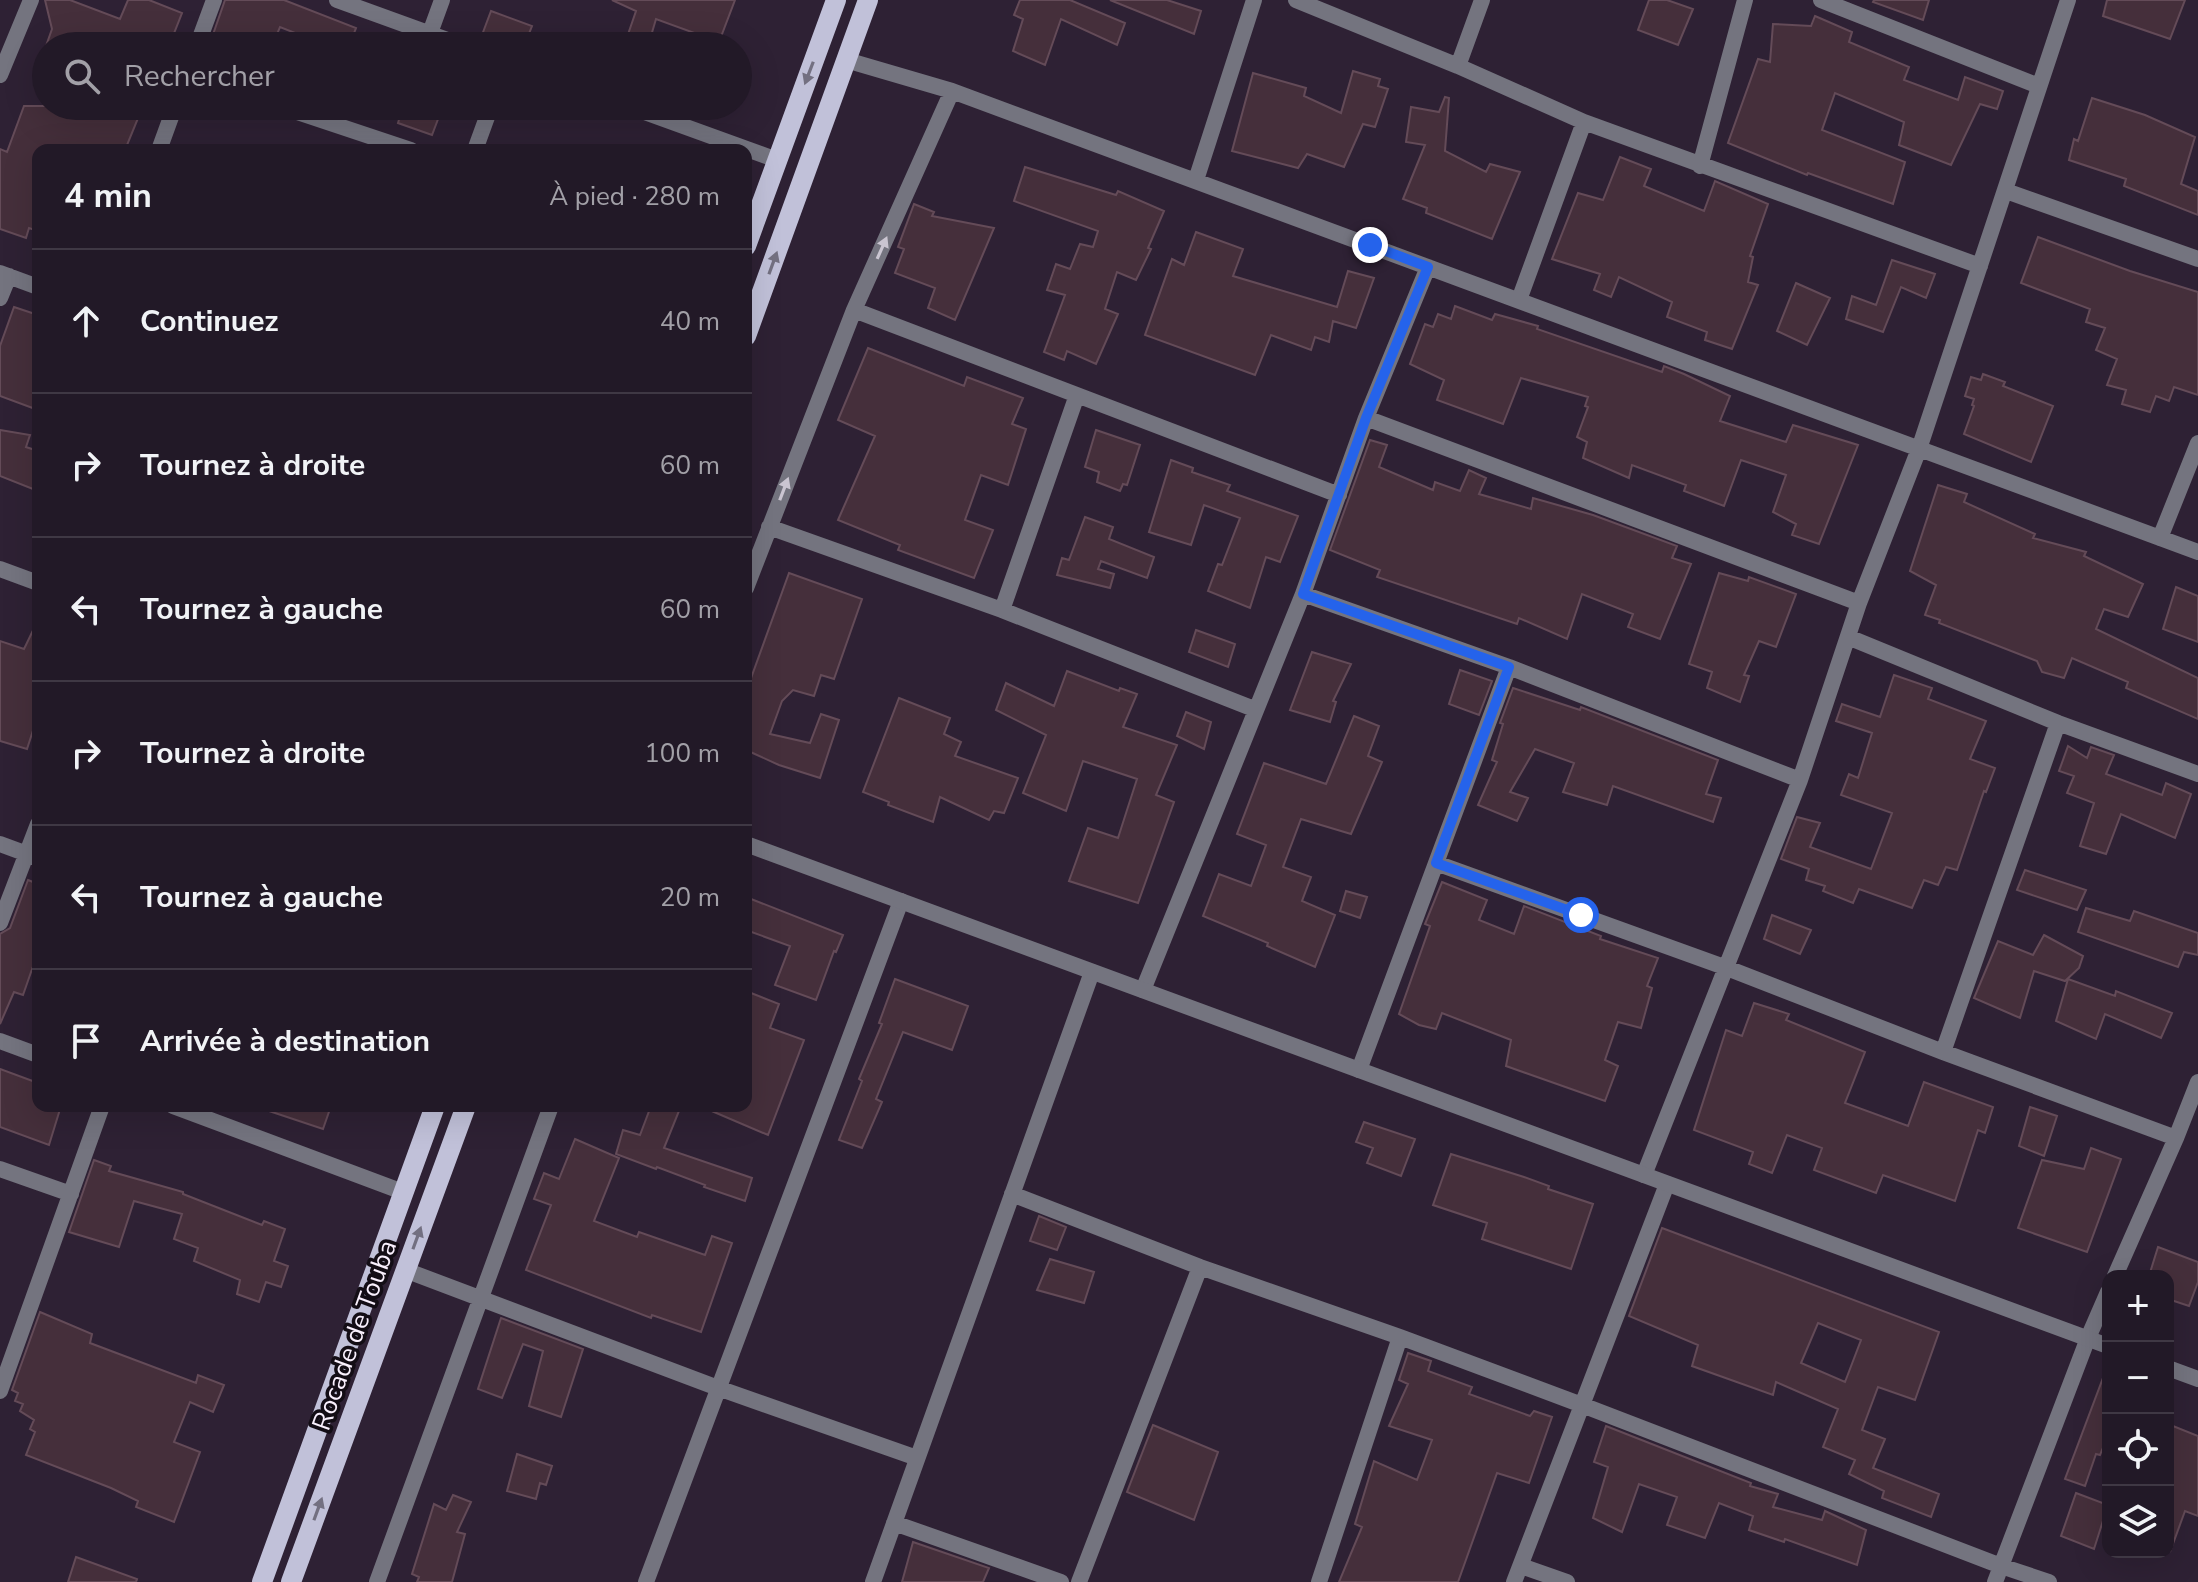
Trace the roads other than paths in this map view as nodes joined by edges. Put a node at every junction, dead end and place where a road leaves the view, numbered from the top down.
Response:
1 (31, 0) edge
2 (214, 0) edge
3 (337, 0) edge
4 (442, 0) edge
5 (836, 0) edge
6 (868, 0) edge
7 (1254, 0) edge
8 (1296, 0) edge
9 (1482, 0) edge
10 (1745, 0) edge
11 (1821, 0) edge
12 (2068, 0) edge
13 (202, 32) edge
14 (427, 32) edge
15 (430, 32) edge
16 (846, 60) junction
17 (1458, 66) junction
18 (0, 75) edge
19 (2039, 86) junction
20 (952, 91) junction
21 (170, 120) edge
22 (321, 120) edge
23 (486, 120) edge
24 (667, 120) edge
25 (1584, 122) junction
26 (161, 144) edge
27 (393, 144) edge
28 (477, 144) edge
29 (733, 144) edge
30 (752, 151) edge
31 (777, 160) junction
32 (1700, 166) junction
33 (1196, 180) junction
34 (2006, 191) junction
35 (752, 229) edge
36 (2198, 259) edge
37 (1980, 266) junction
38 (1428, 267) junction
39 (4, 274) edge
40 (32, 285) edge
41 (0, 298) edge
42 (1519, 300) junction
43 (854, 310) junction
44 (752, 319) edge
45 (1077, 395) junction
46 (1366, 418) junction
47 (2198, 443) edge
48 (1919, 449) junction
49 (1339, 495) junction
50 (769, 527) junction
51 (2160, 538) junction
52 (2198, 552) edge
53 (0, 569) edge
54 (752, 572) edge
55 (32, 581) edge
56 (1303, 594) junction
57 (1859, 603) junction
58 (1002, 610) junction
59 (1848, 637) junction
60 (1509, 667) junction
61 (1254, 709) junction
62 (2058, 723) junction
63 (2198, 774) edge
64 (1800, 780) junction
65 (0, 844) edge
66 (752, 846) edge
67 (32, 856) edge
68 (1436, 863) junction
69 (901, 901) junction
70 (0, 923) edge
71 (1727, 968) junction
72 (1092, 972) junction
73 (1143, 990) junction
74 (0, 1041) edge
75 (1943, 1052) junction
76 (32, 1053) edge
77 (1359, 1070) junction
78 (2198, 1082) edge
79 (100, 1112) edge
80 (189, 1112) edge
81 (433, 1112) edge
82 (464, 1112) edge
83 (549, 1112) edge
84 (2176, 1138) junction
85 (0, 1169) edge
86 (1644, 1175) junction
87 (1667, 1184) junction
88 (403, 1192) junction
89 (71, 1194) junction
90 (1012, 1194) junction
91 (1200, 1267) junction
92 (405, 1270) junction
93 (2118, 1270) edge
94 (479, 1298) junction
95 (2102, 1306) edge
96 (1400, 1337) junction
97 (2088, 1338) junction
98 (2102, 1344) edge
99 (2174, 1370) edge
100 (2198, 1379) edge
101 (718, 1388) junction
102 (0, 1391) edge
103 (1582, 1405) junction
104 (917, 1458) junction
105 (894, 1523) junction
106 (1521, 1566) junction
107 (1998, 1574) edge
108 (262, 1582) edge
109 (291, 1582) edge
110 (377, 1582) edge
111 (646, 1582) edge
112 (873, 1582) edge
113 (1061, 1582) edge
114 (1079, 1582) edge
115 (1319, 1582) edge
116 (1514, 1582) edge
117 (1567, 1582) edge
118 (2049, 1582) edge

1 - 18 street
2 - 13 street
3 - 14 street
4 - 15 street
5 -> 31 main road
6 - 16 main road
7 - 33 street
8 - 17 street
9 - 17 street
10 - 32 street
11 - 19 street
12 - 19 street
16 - 20 street
44 -> 16 main road
17 - 25 street
19 - 34 street
20 - 33 street
43 -> 20 street
21 - 26 street
22 - 27 street
23 - 28 street
24 - 29 street
25 - 32 street
25 - 42 street
30 - 31 street
31 - 35 main road
32 - 37 street
33 - 38 street
34 - 36 street
34 - 37 street
37 - 48 street
38 - 42 street
38 - 46 street
39 - 40 street
39 - 41 street
42 - 48 street
43 - 45 street
50 -> 43 street
45 - 49 street
45 - 58 street
46 - 49 street
46 - 57 street
47 - 51 street
48 - 51 street
48 - 57 street
49 - 56 street
50 - 54 street
50 - 58 street
51 - 52 street
53 - 55 street
56 - 60 street
56 - 61 street
57 - 59 street
58 - 61 street
59 - 62 street
59 - 64 street
60 - 64 street
60 - 68 street
61 - 73 street
62 - 63 street
62 - 75 street
64 - 71 street
65 - 67 street
66 - 69 street
67 - 70 street
68 - 71 street
68 - 77 street
69 - 72 street
69 - 101 street
71 - 75 street
71 - 86 street
72 - 73 street
72 - 90 street
73 - 77 street
74 - 76 street
75 - 84 street
77 - 86 street
78 - 84 street
79 - 89 street
80 - 88 street
81 - 88 main road, Rocade de Touba
92 -> 82 main road, Rocade de Touba
83 - 94 street
84 - 93 street
85 - 89 street
86 - 87 street
87 - 97 street
87 - 103 street
88 - 108 main road, Rocade de Touba
89 - 102 street
90 - 91 street
90 - 104 street
91 - 96 street
91 - 114 street
92 - 94 street
109 -> 92 main road, Rocade de Touba
94 - 101 street
94 - 110 street
95 - 97 street
96 - 103 street
96 - 115 street
97 - 98 street
97 - 107 street
99 - 100 street
101 - 104 street
101 - 111 street
103 - 106 street
103 - 107 street
104 - 105 street
105 - 112 street
105 - 113 street
106 - 116 street
106 - 117 street
107 - 118 street

